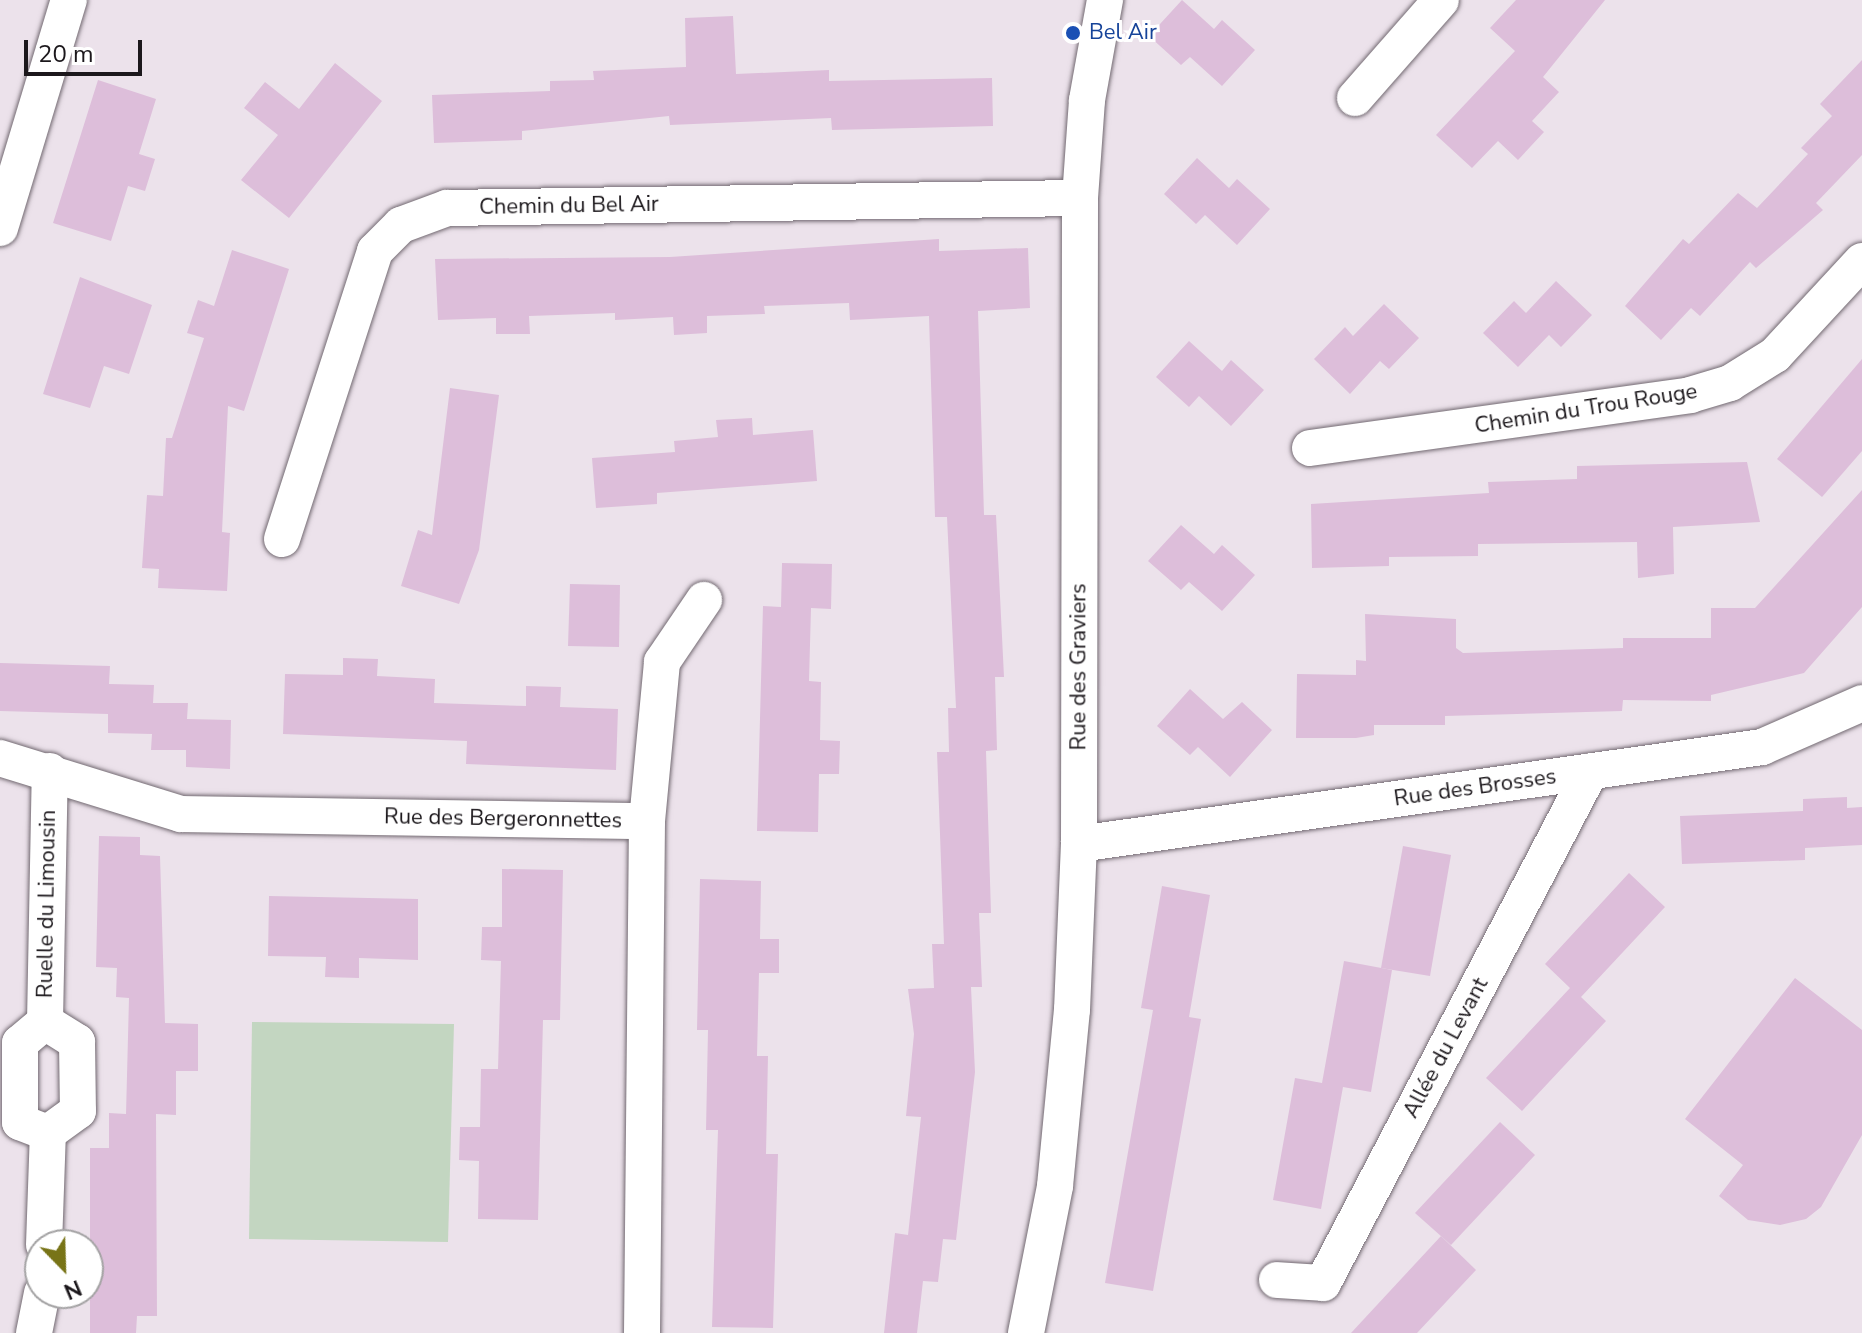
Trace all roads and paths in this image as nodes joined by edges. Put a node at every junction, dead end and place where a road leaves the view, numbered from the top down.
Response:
1 (69, 0) edge
2 (1105, 0) edge
3 (1441, 0) edge
4 (1355, 98) dead end
5 (1080, 198) junction
6 (0, 228) edge
7 (1862, 261) edge
8 (1310, 448) dead end
9 (282, 539) dead end
10 (704, 600) dead end
11 (1860, 709) edge
12 (0, 758) edge
13 (50, 771) junction
14 (1590, 772) junction
15 (647, 821) junction
16 (1079, 844) junction
17 (45, 1022) junction
18 (48, 1133) junction
19 (45, 1229) edge
20 (1277, 1280) dead end
21 (39, 1309) edge
22 (34, 1333) edge
23 (642, 1333) edge
24 (1026, 1333) edge

1 - 6 street
2 - 5 street, Rue des Graviers
3 - 4 street
5 - 9 street, Chemin du Bel Air
5 - 16 street, Rue des Graviers
7 - 8 street, Chemin du Trou Rouge
10 - 15 street
11 - 14 street, Rue des Brosses
12 - 13 street, Rue des Bergeronnettes
13 - 15 street, Rue des Bergeronnettes
13 - 17 street, Ruelle du Limousin
14 - 16 street, Rue des Brosses
14 - 20 street, Allée du Levant
15 - 23 street, Rue des Bergeronnettes
16 - 24 street, Rue des Graviers
17 - 18 street, Ruelle du Limousin
17 - 18 street
18 - 19 street
21 - 22 street

